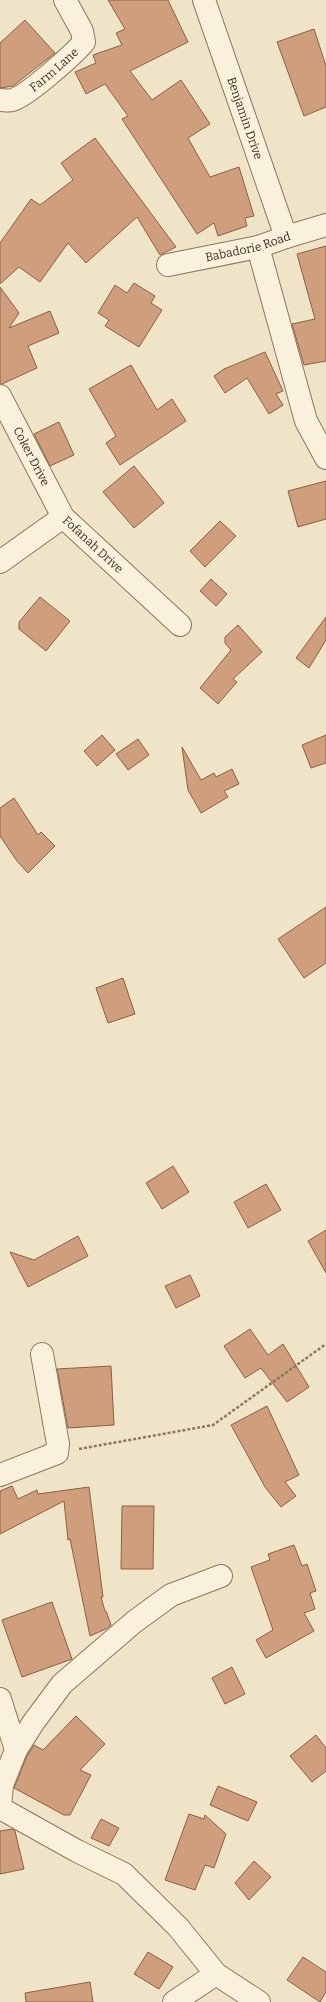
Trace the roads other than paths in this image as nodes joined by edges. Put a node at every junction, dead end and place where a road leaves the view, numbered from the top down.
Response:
1 (65, 0) edge
2 (204, 0) edge
3 (0, 100) edge
4 (326, 224) edge
5 (286, 237) junction
6 (258, 247) junction
7 (168, 265) dead end
8 (0, 396) edge
9 (326, 458) edge
10 (63, 516) junction
11 (0, 562) edge
12 (180, 625) dead end
13 (42, 1354) dead end
14 (0, 1476) edge
15 (221, 1576) dead end
16 (0, 1699) edge
17 (16, 1750) junction
18 (216, 1974) junction
19 (174, 2002) edge
20 (259, 2002) edge

1 - 3 street, Farm Lane
2 - 5 street, Benjamin Drive
4 - 5 street, Babadorie Road
5 - 6 street, Babadorie Road
6 - 7 street, Babadorie Road
6 - 9 street
8 - 10 street, Coker Drive
10 - 11 street, Fofanah Drive
10 - 12 street, Fofanah Drive
13 - 14 street
15 - 17 street
16 - 17 street
17 - 18 street
18 - 19 street
18 - 20 street

